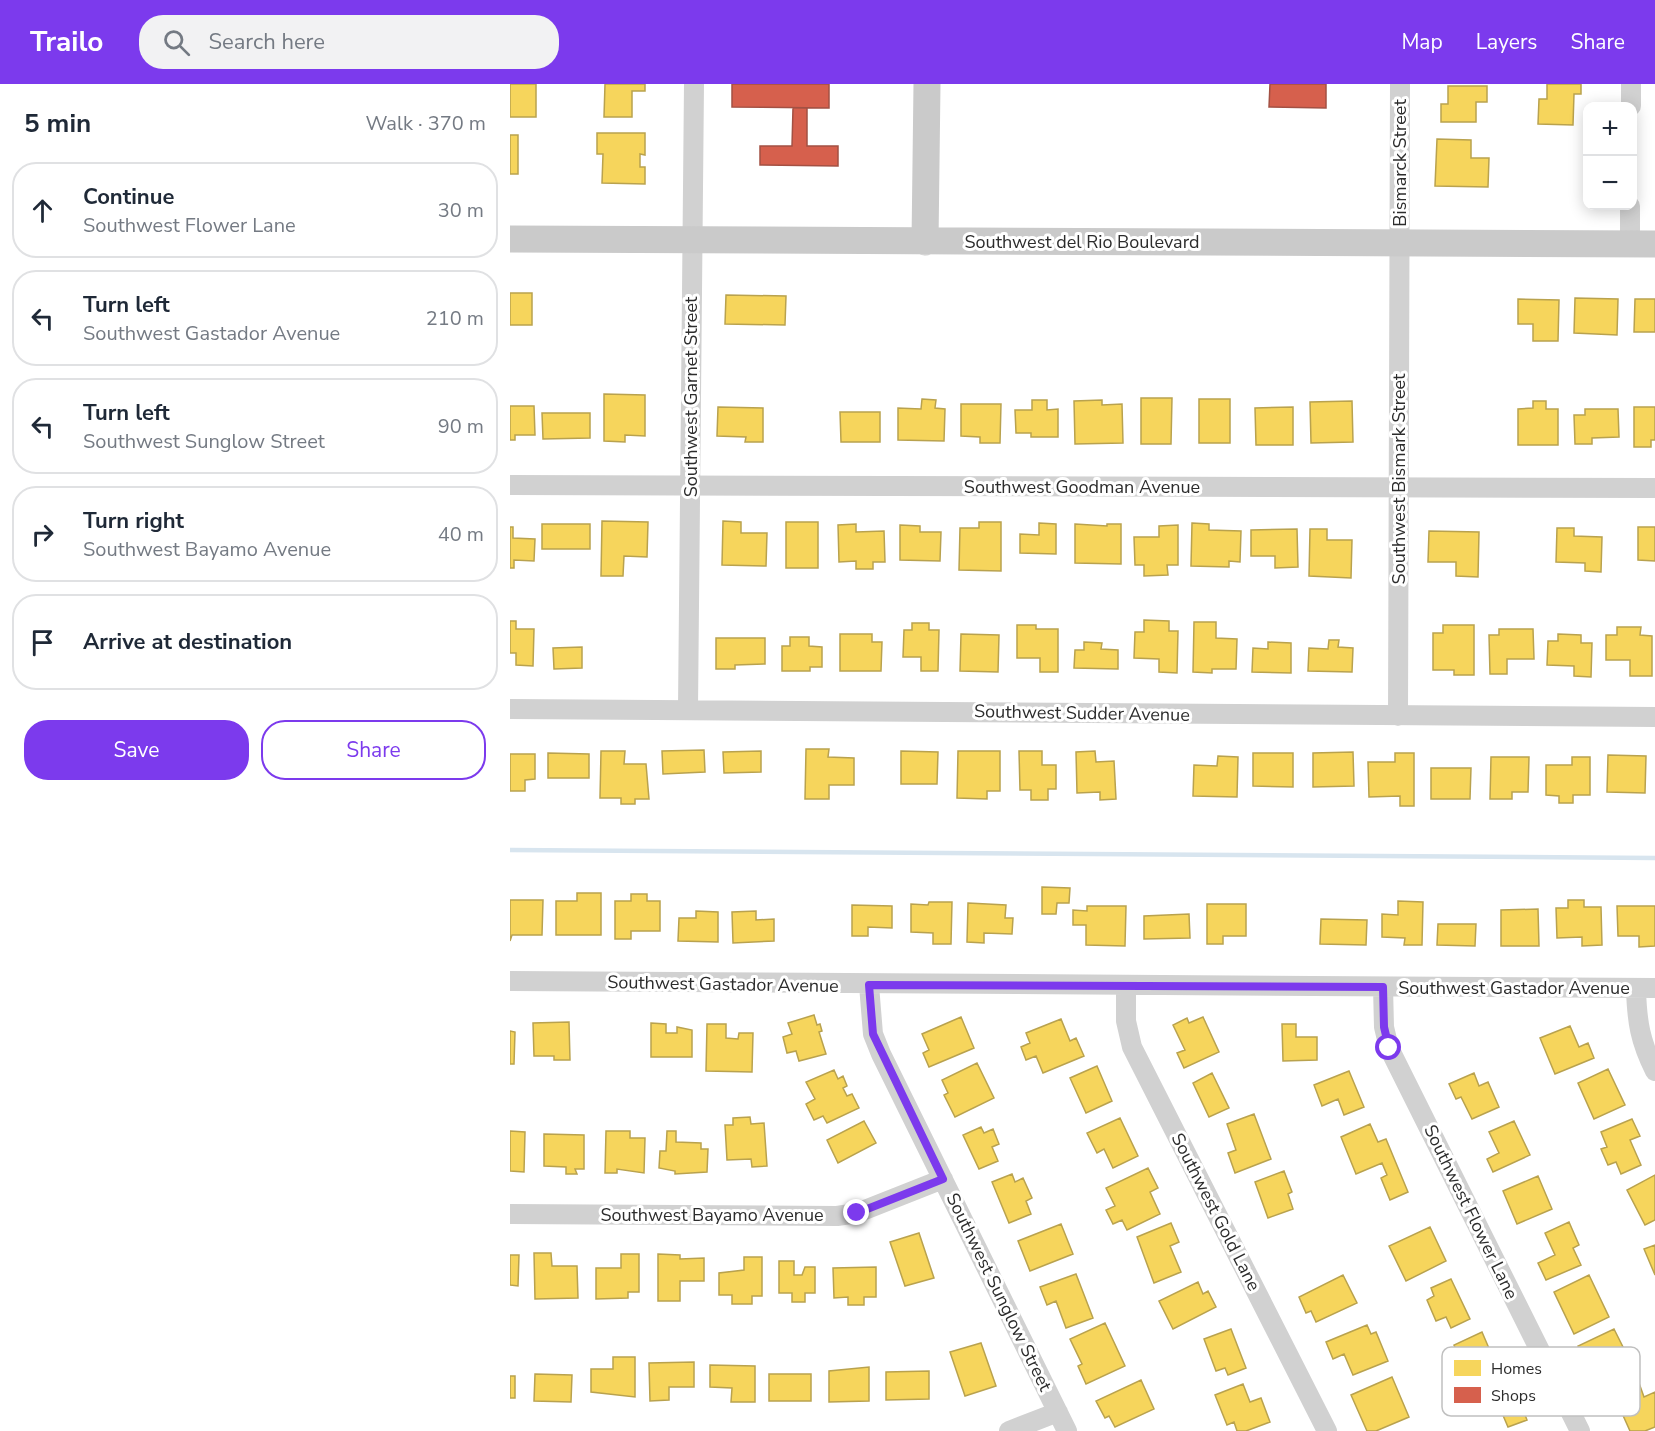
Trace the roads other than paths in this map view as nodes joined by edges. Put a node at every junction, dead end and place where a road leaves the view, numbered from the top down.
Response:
1 (694, 84) edge
2 (927, 84) edge
3 (1400, 84) edge
4 (1630, 84) edge
5 (1630, 102) edge
6 (1631, 210) edge
7 (510, 239) edge
8 (692, 242) junction
9 (925, 242) junction
10 (1401, 243) junction
11 (1643, 244) edge
12 (510, 485) edge
13 (1398, 487) junction
14 (691, 488) junction
15 (1655, 488) edge
16 (510, 709) edge
17 (688, 709) junction
18 (1398, 716) junction
19 (1655, 717) edge
20 (510, 981) edge
21 (869, 985) junction
22 (1126, 987) junction
23 (1383, 987) junction
24 (1646, 989) edge
25 (1655, 1071) edge
26 (943, 1179) junction
27 (510, 1214) edge
28 (1538, 1347) edge
29 (1058, 1412) junction
30 (1573, 1416) edge
31 (1009, 1431) edge
32 (1067, 1431) edge
33 (1327, 1431) edge
34 (1580, 1431) edge

1 - 8 street, Southwest Garnet Street
2 - 9 street
3 - 10 street, Bismarck Street
4 - 5 street
6 - 11 street
7 - 8 street, Southwest del Rio Boulevard
8 - 9 street, Southwest del Rio Boulevard
8 - 14 street, Southwest Garnet Street
9 - 10 street, Southwest del Rio Boulevard
10 - 11 street, Southwest del Rio Boulevard
10 - 13 street, Southwest Bismark Street
12 - 14 street, Southwest Goodman Avenue
13 - 14 street, Southwest Goodman Avenue
13 - 15 street, Southwest Goodman Avenue
13 - 18 street, Southwest Bismark Street
14 - 17 street, Southwest Garnet Street
16 - 17 street, Southwest Sudder Avenue
17 - 18 street, Southwest Sudder Avenue
18 - 19 street, Southwest Sudder Avenue
20 - 21 street, Southwest Gastador Avenue
21 - 22 street, Southwest Gastador Avenue
21 - 26 street, Southwest Sunglow Street
22 - 23 street, Southwest Gastador Avenue
22 - 33 street, Southwest Gold Lane
23 - 24 street, Southwest Gastador Avenue
23 - 28 street, Southwest Flower Lane
24 - 25 street
26 - 27 street, Southwest Bayamo Avenue
26 - 29 street, Southwest Sunglow Street
29 - 31 street
29 - 32 street, Southwest Sunglow Street
30 - 34 street, Southwest Flower Lane

